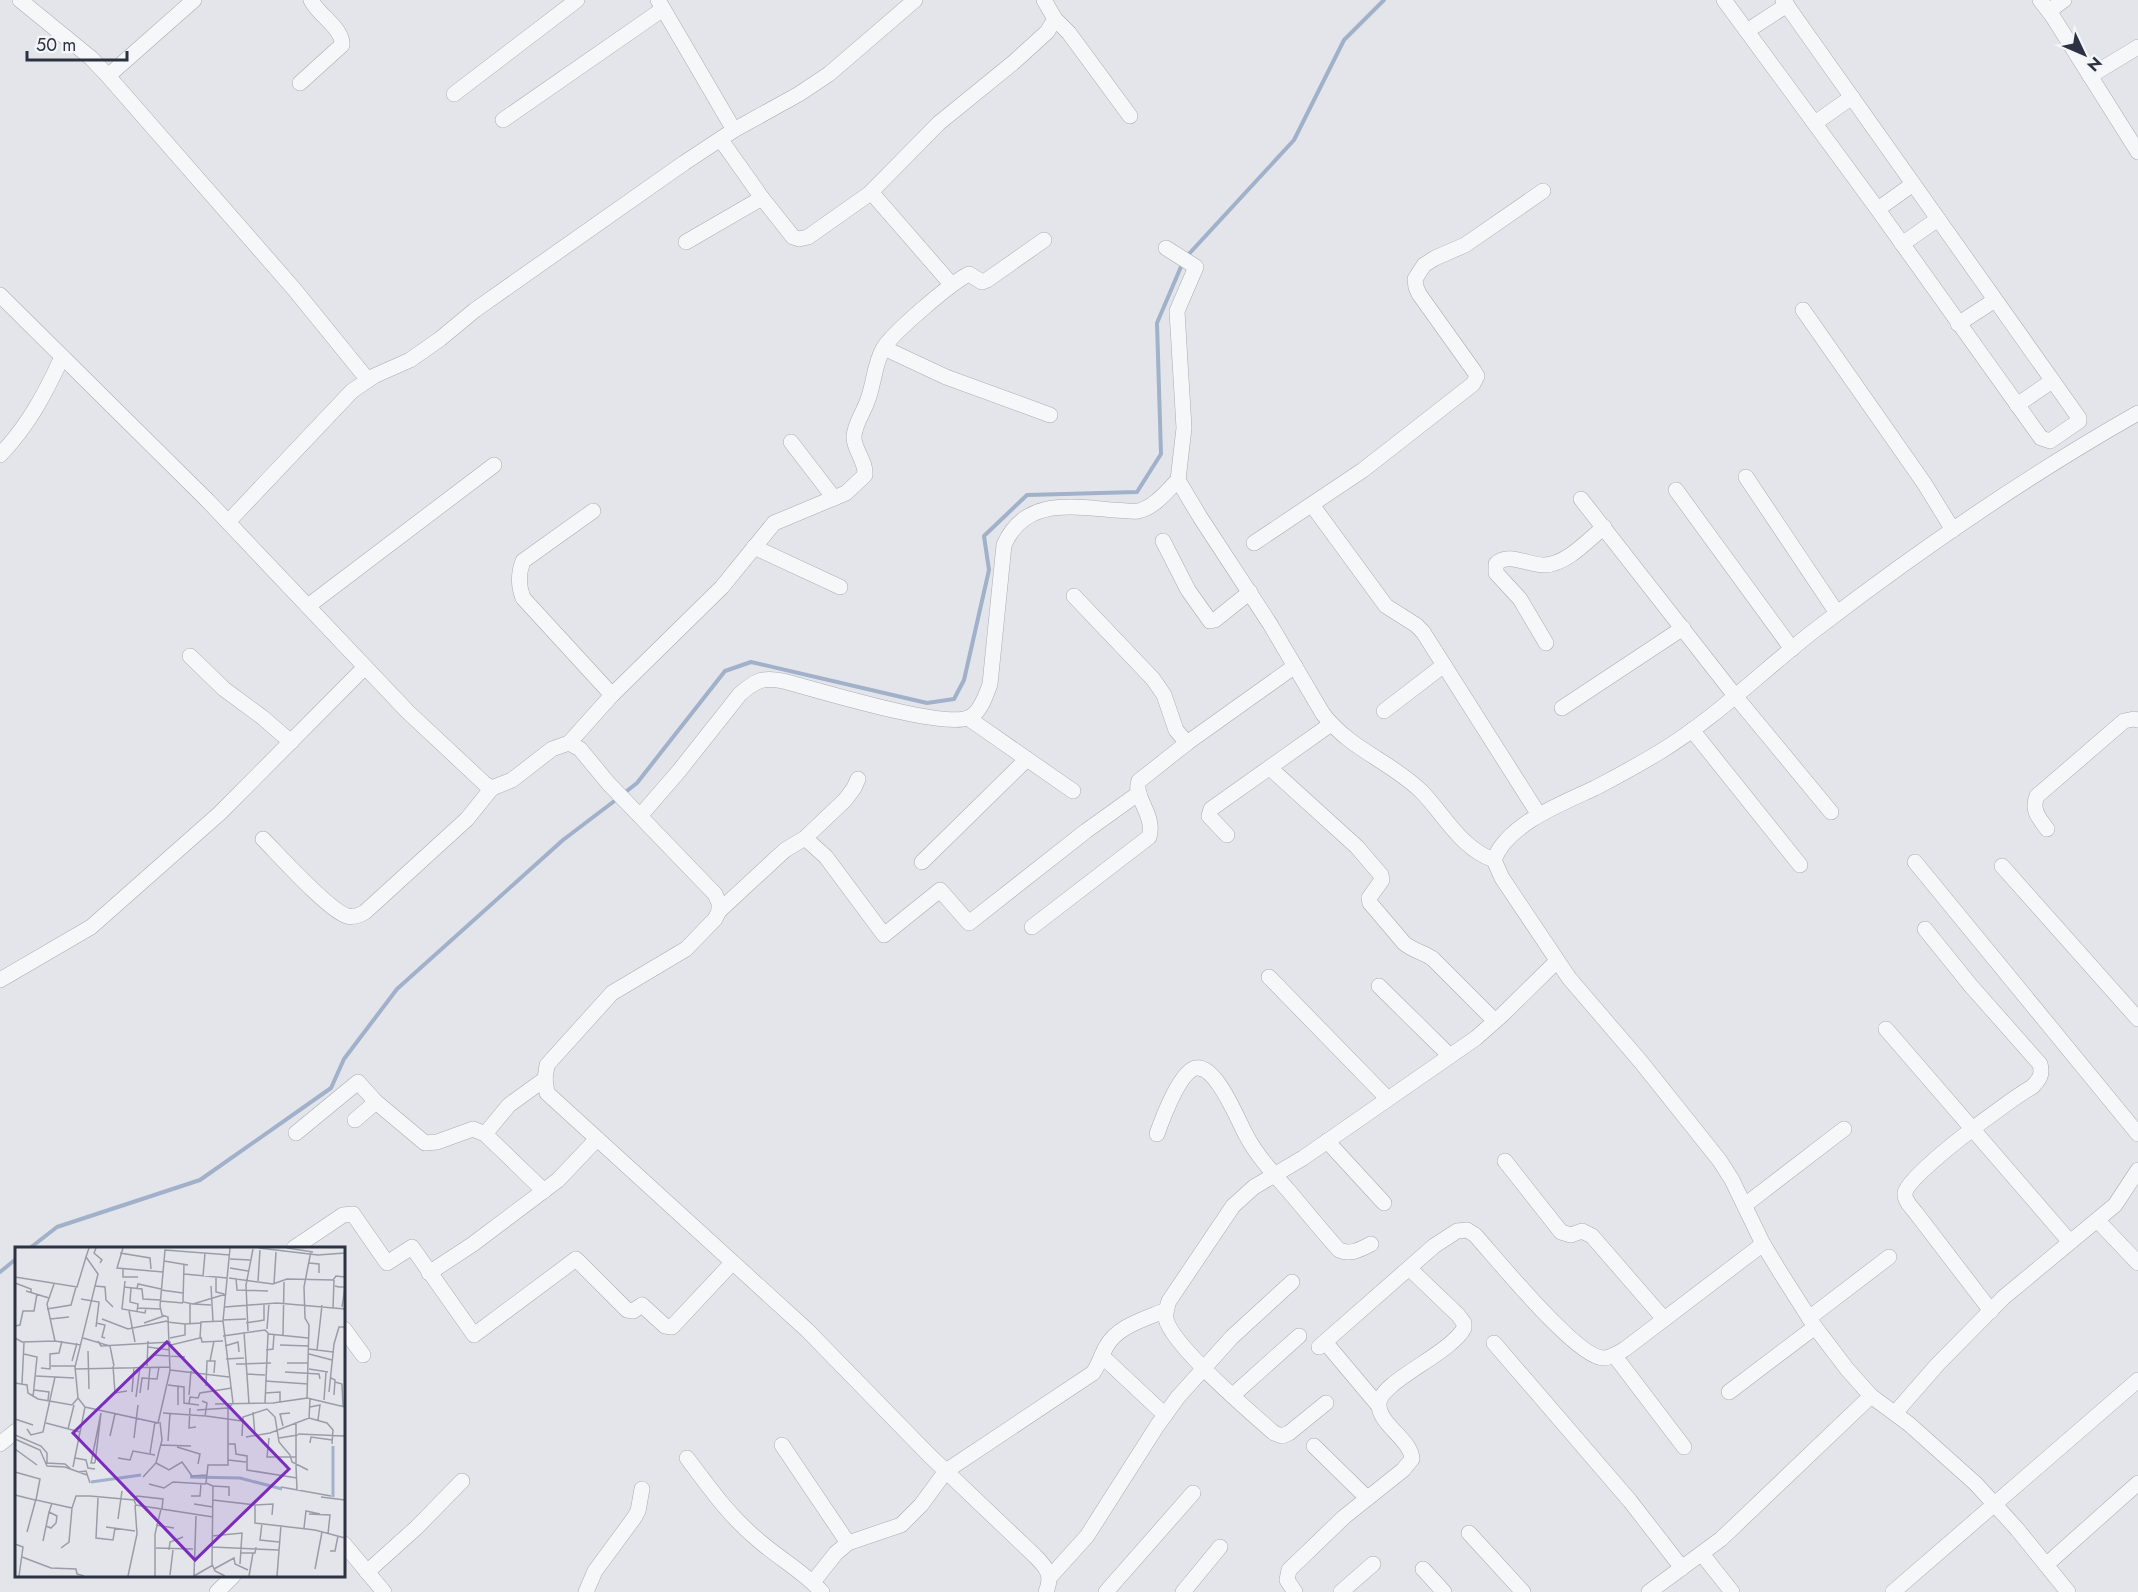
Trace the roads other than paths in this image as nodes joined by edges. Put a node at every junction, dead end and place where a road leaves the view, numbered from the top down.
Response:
1 (20, 0) edge
2 (194, 0) edge
3 (311, 0) edge
4 (577, 0) edge
5 (915, 0) edge
6 (1044, 0) edge
7 (1724, 0) edge
8 (2064, 0) edge
9 (1785, 2) edge
10 (661, 5) edge
11 (2045, 6) edge
12 (1055, 19) junction
13 (1747, 31) junction
14 (2138, 47) edge
15 (108, 76) junction
16 (2090, 76) junction
17 (300, 83) dead end
18 (454, 94) dead end
19 (1852, 97) junction
20 (1130, 116) dead end
21 (504, 120) dead end
22 (1815, 123) junction
23 (734, 130) junction
24 (721, 140) junction
25 (2136, 145) edge
26 (1913, 183) junction
27 (1543, 191) dead end
28 (871, 192) junction
29 (762, 198) junction
30 (1878, 209) junction
31 (1938, 219) junction
32 (1044, 240) dead end
33 (686, 242) dead end
34 (1902, 244) junction
35 (1170, 249) dead end
36 (951, 284) junction
37 (0, 295) edge
38 (1995, 300) junction
39 (1803, 310) dead end
40 (1958, 324) junction
41 (884, 348) junction
42 (62, 357) junction
43 (368, 380) junction
44 (2052, 381) junction
45 (2017, 405) junction
46 (2138, 413) edge
47 (1050, 415) dead end
48 (2062, 433) junction
49 (791, 442) dead end
50 (2073, 450) junction
51 (0, 455) edge
52 (494, 465) dead end
53 (1746, 477) dead end
54 (1178, 480) junction
55 (1676, 490) dead end
56 (834, 498) junction
57 (1581, 499) dead end
58 (1312, 505) junction
59 (592, 511) dead end
60 (228, 522) junction
61 (1604, 527) junction
62 (1953, 530) junction
63 (1163, 541) dead end
64 (1254, 543) dead end
65 (754, 547) junction
66 (840, 587) dead end
67 (1250, 592) junction
68 (1074, 596) dead end
69 (308, 606) junction
70 (1837, 613) junction
71 (1683, 628) junction
72 (1546, 643) dead end
73 (1792, 649) junction
74 (190, 656) dead end
75 (1444, 665) junction
76 (1294, 666) junction
77 (365, 667) junction
78 (612, 695) junction
79 (1736, 697) junction
80 (1562, 708) dead end
81 (1384, 711) dead end
82 (968, 718) junction
83 (2138, 720) edge
84 (1330, 724) junction
85 (1692, 730) junction
86 (291, 742) junction
87 (569, 743) junction
88 (1187, 743) junction
89 (1027, 759) junction
90 (1270, 768) junction
91 (858, 779) dead end
92 (492, 788) junction
93 (1073, 791) dead end
94 (1139, 793) junction
95 (1830, 812) dead end
96 (637, 813) junction
97 (1539, 815) junction
98 (2047, 829) dead end
99 (1227, 835) dead end
100 (805, 838) junction
101 (263, 839) dead end
102 (1494, 860) junction
103 (922, 862) dead end
104 (1915, 862) dead end
105 (1800, 865) dead end
106 (2002, 866) dead end
107 (719, 911) junction
108 (1032, 927) dead end
109 (1925, 929) dead end
110 (1557, 961) junction
111 (1269, 977) dead end
112 (0, 980) edge
113 (1379, 986) dead end
114 (2138, 1019) edge
115 (1495, 1021) junction
116 (1886, 1029) dead end
117 (1450, 1056) junction
118 (545, 1079) junction
119 (1387, 1098) junction
120 (376, 1102) junction
121 (355, 1120) dead end
122 (1844, 1129) dead end
123 (1973, 1129) junction
124 (296, 1133) dead end
125 (485, 1134) junction
126 (1157, 1134) dead end
127 (2138, 1134) edge
128 (597, 1138) junction
129 (1328, 1141) junction
130 (1505, 1161) dead end
131 (2138, 1170) edge
132 (1275, 1175) junction
133 (544, 1191) junction
134 (1384, 1203) dead end
135 (1745, 1206) junction
136 (2098, 1221) junction
137 (2070, 1242) junction
138 (1371, 1244) dead end
139 (1762, 1244) junction
140 (295, 1247) edge
141 (1889, 1257) dead end
142 (732, 1263) junction
143 (2138, 1263) edge
144 (1409, 1269) junction
145 (429, 1273) junction
146 (1292, 1282) dead end
147 (1166, 1310) junction
148 (1991, 1311) junction
149 (1664, 1319) junction
150 (1812, 1323) junction
151 (345, 1330) edge
152 (1299, 1336) dead end
153 (1494, 1343) dead end
154 (363, 1355) dead end
155 (1614, 1355) junction
156 (1102, 1356) junction
157 (1204, 1368) junction
158 (2138, 1380) edge
159 (1729, 1392) dead end
160 (1233, 1395) junction
161 (1871, 1396) junction
162 (1326, 1403) dead end
163 (1378, 1405) junction
164 (1896, 1413) junction
165 (1165, 1415) junction
166 (15, 1432) edge
167 (0, 1444) edge
168 (782, 1445) dead end
169 (1314, 1446) dead end
170 (1684, 1446) dead end
171 (687, 1458) dead end
172 (946, 1471) junction
173 (462, 1481) dead end
174 (2138, 1483) edge
175 (642, 1490) dead end
176 (1193, 1493) dead end
177 (1367, 1498) junction
178 (1995, 1505) junction
179 (1469, 1533) dead end
180 (848, 1543) junction
181 (345, 1545) edge
182 (1220, 1547) dead end
183 (1702, 1554) junction
184 (1373, 1564) dead end
185 (2046, 1564) junction
186 (1682, 1568) junction
187 (1423, 1569) dead end
188 (367, 1572) junction
189 (231, 1577) edge
190 (1050, 1577) junction
191 (818, 1587) edge
192 (592, 1589) edge
193 (1653, 1591) edge
194 (218, 1592) edge
195 (384, 1592) edge
196 (1046, 1592) edge
197 (1106, 1592) edge
198 (1183, 1592) edge
199 (1295, 1592) edge
200 (1341, 1592) edge
201 (1444, 1592) edge
202 (1523, 1592) edge
203 (1732, 1592) edge
204 (1893, 1592) edge
205 (2068, 1592) edge

1 - 15 street
2 - 15 street
3 - 17 street
4 - 18 street
5 - 23 street
6 - 12 street
7 - 13 street
8 - 11 street
9 - 13 street
9 - 19 street
10 - 21 street
10 - 23 street
11 - 16 street
12 - 20 street
12 - 28 street
13 - 22 street
14 - 16 street
15 - 43 street
16 - 25 street
19 - 22 street
19 - 26 street
22 - 30 street
23 - 24 street
24 - 29 street
24 - 43 street
26 - 30 street
26 - 31 street
27 - 58 street
28 - 29 street
28 - 36 street
29 - 33 street
30 - 34 street
31 - 34 street
31 - 38 street
32 - 36 street
34 - 40 street
35 - 54 street
36 - 41 street
37 - 42 street
38 - 40 street
38 - 44 street
39 - 62 street
40 - 45 street
41 - 47 street
41 - 56 street
42 - 51 street
42 - 60 street
43 - 60 street
44 - 45 street
44 - 48 street
45 - 48 street
46 - 50 street
48 - 50 street
49 - 56 street
50 - 62 street
52 - 69 street
53 - 70 street
54 - 67 street
54 - 82 street
55 - 73 street
56 - 65 street
57 - 61 street
58 - 64 street
58 - 75 street
59 - 78 street
60 - 69 street
61 - 71 street
61 - 72 street
62 - 70 street
63 - 67 street
65 - 66 street
65 - 78 street
67 - 76 street
68 - 88 street
69 - 77 street
70 - 73 street
71 - 79 street
71 - 80 street
73 - 79 street
74 - 86 street
75 - 81 street
75 - 97 street
76 - 84 street
76 - 88 street
77 - 86 street
77 - 92 street
78 - 87 street
79 - 85 street
79 - 95 street
82 - 89 street
82 - 96 street
83 - 98 street
84 - 90 street
84 - 102 street
85 - 97 street
85 - 105 street
86 - 112 street
87 - 92 street
87 - 96 street
88 - 94 street
89 - 93 street
89 - 103 street
90 - 99 street
90 - 115 street
91 - 100 street
92 - 101 street
94 - 100 street
94 - 108 street
96 - 107 street
97 - 102 street
100 - 107 street
102 - 110 street
104 - 127 street
106 - 114 street
107 - 118 street
109 - 123 street
110 - 115 street
110 - 135 street
111 - 119 street
113 - 117 street
115 - 117 street
116 - 123 street
117 - 119 street
118 - 125 street
118 - 128 street
119 - 129 street
120 - 121 street
120 - 124 street
120 - 125 street
122 - 135 street
123 - 137 street
123 - 148 street
125 - 133 street
126 - 132 street
128 - 133 street
128 - 142 street
129 - 132 street
129 - 134 street
130 - 149 street
131 - 136 street
132 - 138 street
132 - 147 street
133 - 145 street
135 - 139 street
136 - 137 street
136 - 143 street
137 - 148 street
139 - 149 street
139 - 150 street
140 - 145 street
141 - 150 street
142 - 145 street
142 - 172 street
144 - 155 street
144 - 163 street
144 - 163 street
146 - 157 street
147 - 156 street
147 - 157 street
148 - 164 street
149 - 155 street
150 - 159 street
150 - 161 street
151 - 154 street
152 - 160 street
153 - 186 street
155 - 170 street
156 - 165 street
156 - 172 street
157 - 160 street
157 - 165 street
158 - 178 street
160 - 162 street
161 - 164 street
161 - 183 street
163 - 177 street
164 - 178 street
165 - 190 street
166 - 167 street
168 - 180 street
169 - 177 street
171 - 191 street
172 - 180 street
172 - 190 street
173 - 188 street
174 - 185 street
175 - 192 street
176 - 197 street
177 - 199 street
178 - 185 street
178 - 204 street
179 - 202 street
180 - 191 street
181 - 188 street
182 - 198 street
183 - 186 street
183 - 203 street
184 - 200 street
185 - 205 street
186 - 193 street
187 - 201 street
188 - 195 street
189 - 194 street
190 - 196 street

